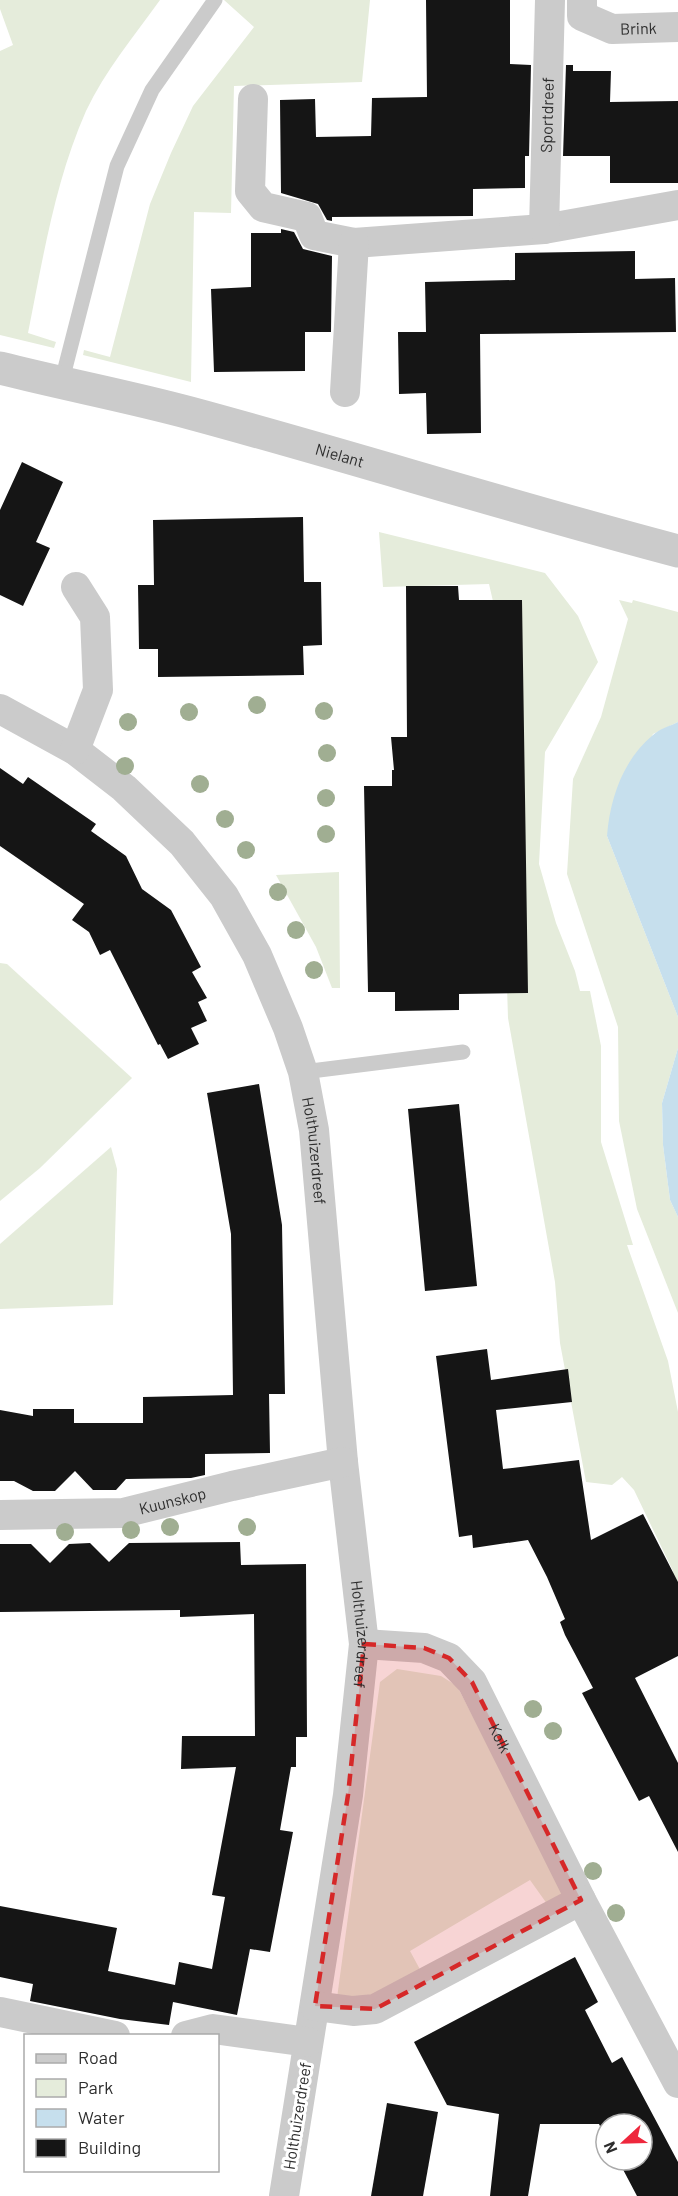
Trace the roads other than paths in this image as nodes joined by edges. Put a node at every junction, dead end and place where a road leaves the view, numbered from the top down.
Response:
1 (215, 0) edge
2 (550, 0) edge
3 (582, 0) edge
4 (678, 27) edge
5 (253, 99) dead end
6 (678, 205) edge
7 (544, 229) junction
8 (354, 243) junction
9 (0, 368) edge
10 (61, 384) junction
11 (345, 392) dead end
12 (678, 551) edge
13 (76, 587) dead end
14 (0, 710) edge
15 (75, 750) junction
16 (464, 1052) dead end
17 (303, 1072) junction
18 (343, 1462) junction
19 (0, 1515) edge
20 (364, 1644) junction
21 (581, 1900) junction
22 (315, 2006) junction
23 (0, 2012) edge
24 (105, 2034) edge
25 (194, 2034) edge
26 (309, 2042) junction
27 (678, 2083) edge
28 (284, 2196) edge

1 - 10 lane
2 - 7 street, Sportdreef
3 - 4 street, Brink
5 - 8 street
6 - 7 street
7 - 8 street
8 - 11 street
9 - 10 street, Nielant
10 - 12 street, Nielant
13 - 15 street
14 - 15 street, Holthuizerdreef
15 - 17 street, Holthuizerdreef
16 - 17 lane
17 - 18 street, Holthuizerdreef
18 - 19 street, Kuunskop
18 - 20 street, Holthuizerdreef
20 - 21 street, Kolk
20 - 22 street, Holthuizerdreef
21 - 22 street
21 - 27 street, Kolk
22 - 26 street, Holthuizerdreef
23 - 24 street
25 - 26 street
26 - 28 street, Holthuizerdreef

